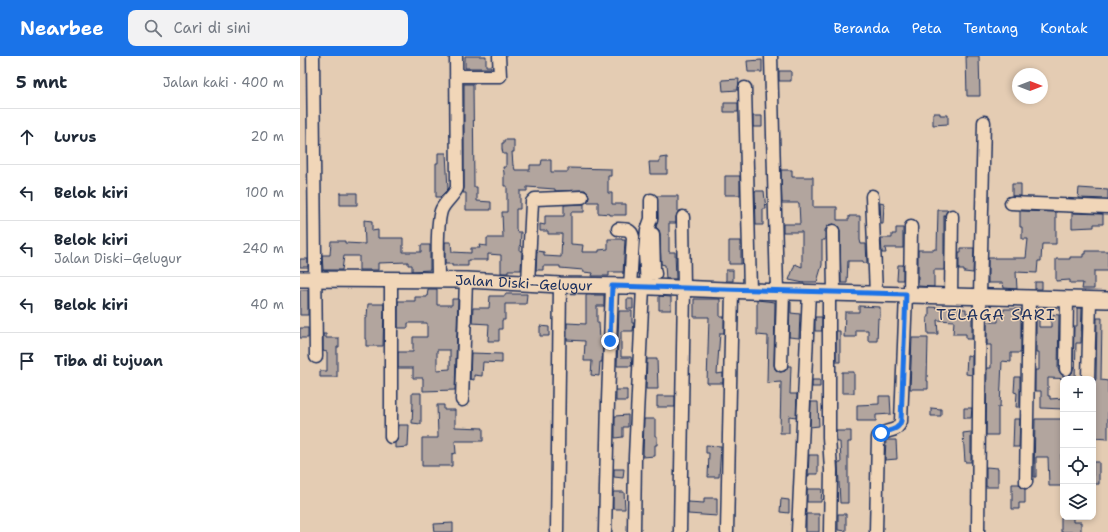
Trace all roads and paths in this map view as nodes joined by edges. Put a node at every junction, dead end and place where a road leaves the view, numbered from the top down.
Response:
1 (313, 56) edge
2 (456, 56) edge
3 (500, 56) edge
4 (771, 56) edge
5 (456, 76) junction
6 (745, 88) dead end
7 (984, 122) dead end
8 (872, 196) dead end
9 (582, 197) dead end
10 (652, 200) dead end
11 (1011, 203) dead end
12 (1108, 207) edge
13 (952, 216) dead end
14 (683, 217) dead end
15 (911, 227) dead end
16 (618, 229) dead end
17 (833, 231) dead end
18 (300, 279) edge
19 (316, 280) junction
20 (391, 280) junction
21 (438, 280) junction
22 (466, 280) junction
23 (650, 281) junction
24 (528, 283) junction
25 (560, 285) junction
26 (612, 286) junction
27 (684, 289) junction
28 (732, 291) junction
29 (750, 291) junction
30 (780, 292) junction
31 (809, 292) junction
32 (831, 293) junction
33 (876, 294) junction
34 (908, 294) junction
35 (951, 296) junction
36 (980, 296) junction
37 (1029, 298) junction
38 (1067, 298) junction
39 (1090, 298) junction
40 (1108, 300) edge
41 (316, 357) dead end
42 (781, 365) dead end
43 (1066, 369) dead end
44 (1088, 376) edge
45 (462, 400) dead end
46 (391, 437) dead end
47 (1026, 482) dead end
48 (557, 532) edge
49 (605, 532) edge
50 (634, 532) edge
51 (680, 532) edge
52 (727, 532) edge
53 (798, 532) edge
54 (830, 532) edge
55 (876, 532) edge
56 (978, 532) edge

1 - 19 street
2 - 5 street
3 - 5 street
4 - 30 street
5 - 21 street
6 - 29 street
7 - 36 street
8 - 33 street
9 - 24 street
10 - 23 street
11 - 12 street
13 - 35 street
14 - 27 street
15 - 34 street
16 - 23 street
17 - 32 street
18 - 19 main road, Jalan Diski–Gelugur
19 - 20 main road, Jalan Diski–Gelugur
19 - 41 street
20 - 21 main road, Jalan Diski–Gelugur
20 - 46 street
21 - 22 main road, Jalan Diski–Gelugur
22 - 24 main road, Jalan Diski–Gelugur
22 - 45 street
23 - 26 main road, Jalan Diski–Gelugur
23 - 27 main road, Jalan Diski–Gelugur
23 - 50 street
24 - 25 main road, Jalan Diski–Gelugur
25 - 26 main road, Jalan Diski–Gelugur
25 - 48 street
26 - 49 street
27 - 28 main road, Jalan Diski–Gelugur
27 - 51 street
28 - 29 main road, Jalan Diski–Gelugur
28 - 52 street
29 - 30 main road, Jalan Diski–Gelugur
30 - 31 main road, Jalan Diski–Gelugur
30 - 42 street
31 - 32 main road, Jalan Diski–Gelugur
31 - 53 street
32 - 33 main road, Jalan Diski–Gelugur
32 - 54 street
33 - 34 main road, Jalan Diski–Gelugur
34 - 35 main road, Jalan Diski–Gelugur
34 - 55 street
35 - 36 main road, Jalan Diski–Gelugur
36 - 37 main road, Jalan Diski–Gelugur
36 - 56 street
37 - 38 main road, Jalan Diski–Gelugur
37 - 47 street
38 - 39 main road, Jalan Diski–Gelugur
38 - 43 street
39 - 40 main road, Jalan Diski–Gelugur
39 - 44 street

